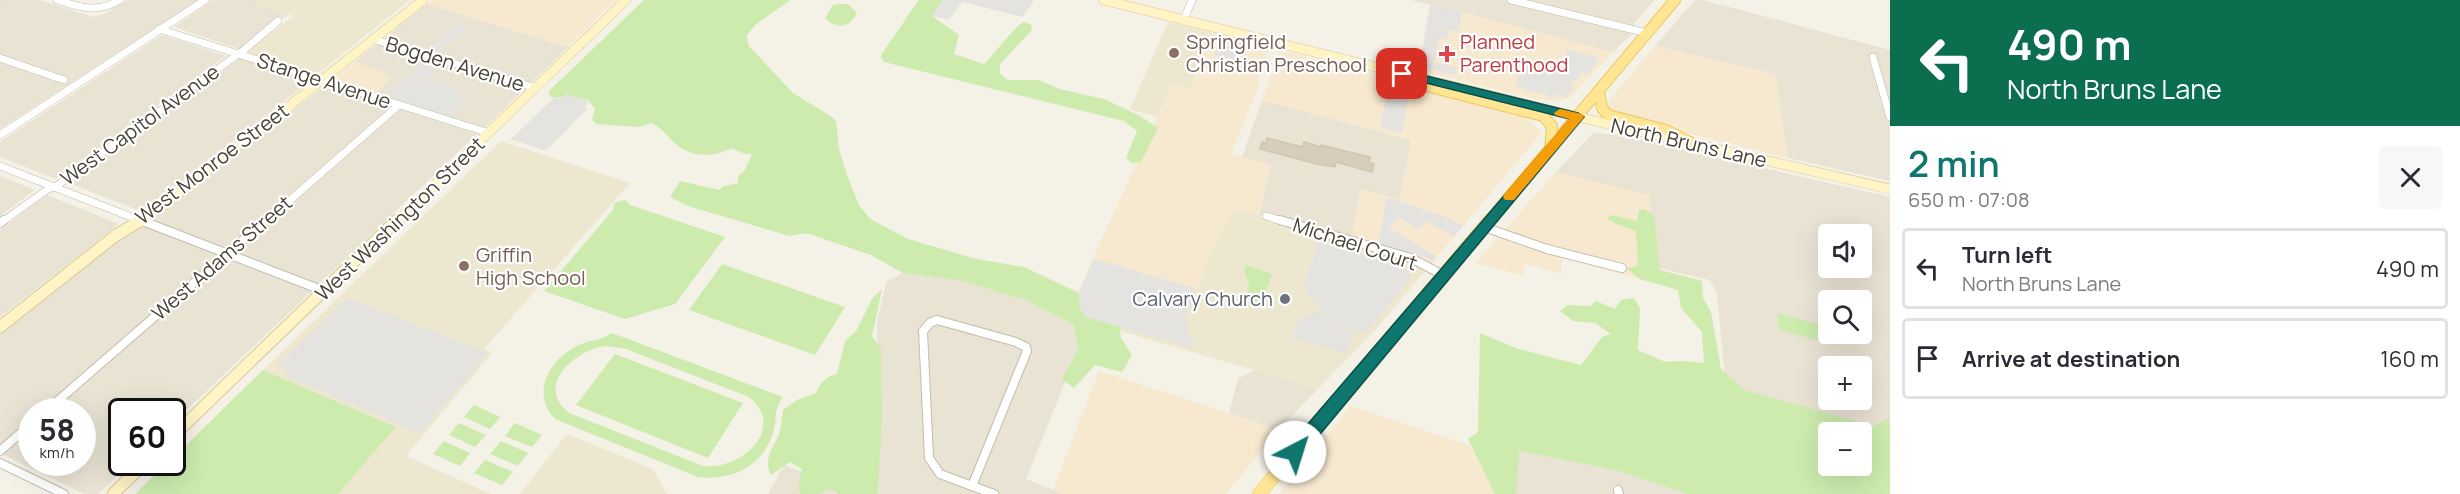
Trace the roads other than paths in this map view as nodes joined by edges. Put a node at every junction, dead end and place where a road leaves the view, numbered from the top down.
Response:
1 (57, 0) edge
2 (120, 0) edge
3 (205, 0) edge
4 (423, 0) edge
5 (626, 0) edge
6 (1103, 0) edge
7 (1192, 0) edge
8 (1511, 0) edge
9 (1675, 0) edge
10 (1184, 19) junction
11 (278, 21) dead end
12 (159, 29) junction
13 (1647, 33) junction
14 (373, 39) junction
15 (239, 53) junction
16 (1873, 57) dead end
17 (0, 58) edge
18 (1409, 75) junction
19 (64, 80) dead end
20 (322, 80) junction
21 (536, 88) junction
22 (1599, 92) junction
23 (399, 105) junction
24 (1578, 117) junction
25 (1890, 117) edge
26 (489, 133) junction
27 (0, 135) edge
28 (1694, 144) junction
29 (1550, 151) junction
30 (0, 166) edge
31 (55, 187) junction
32 (1890, 189) edge
33 (1266, 216) dead end
34 (141, 221) junction
35 (0, 223) edge
36 (1484, 227) junction
37 (227, 254) junction
38 (1622, 268) dead end
39 (1443, 275) junction
40 (324, 291) junction
41 (0, 327) edge
42 (61, 398) edge
43 (186, 424) edge
44 (18, 435) edge
45 (0, 451) edge
46 (0, 463) edge
47 (132, 476) edge
48 (972, 486) junction
49 (64, 494) edge
50 (113, 494) edge
51 (993, 494) edge
52 (1259, 494) edge

1 - 2 street
3 - 12 street
4 - 14 street, West Monroe Street
5 - 21 street, West Washington Street
6 - 10 street, North Bruns Lane
7 - 10 street
8 - 13 street
9 - 13 main road
10 - 18 street, North Bruns Lane
11 - 15 street, West Capitol Avenue
12 - 15 street, Stange Avenue
12 - 27 street
13 - 22 main road
14 - 20 street, West Monroe Street
14 - 21 street, Bogden Avenue
15 - 20 street, Stange Avenue
15 - 31 street, West Capitol Avenue
16 - 25 street
17 - 19 street
18 - 24 street, North Bruns Lane
18 - 29 main road
20 - 23 street, Stange Avenue
20 - 34 street, West Monroe Street
21 - 26 street, West Washington Street
22 - 24 main road
22 - 28 main road
23 - 26 street, Stange Avenue
23 - 37 street, West Adams Street
24 - 28 street, North Bruns Lane
24 - 29 main road
26 - 40 street, West Washington Street
28 - 32 street, North Bruns Lane
29 - 36 main road
30 - 31 street
31 - 34 street
31 - 35 street, West Capitol Avenue
33 - 39 street, Michael Court
34 - 37 street
34 - 41 street, West Monroe Street
36 - 38 street
36 - 39 main road
37 - 40 street
37 - 42 street, West Adams Street
39 - 52 main road
40 - 43 street, West Washington Street
44 - 45 street
46 - 49 street
47 - 50 street
48 - 48 street
48 - 51 street

